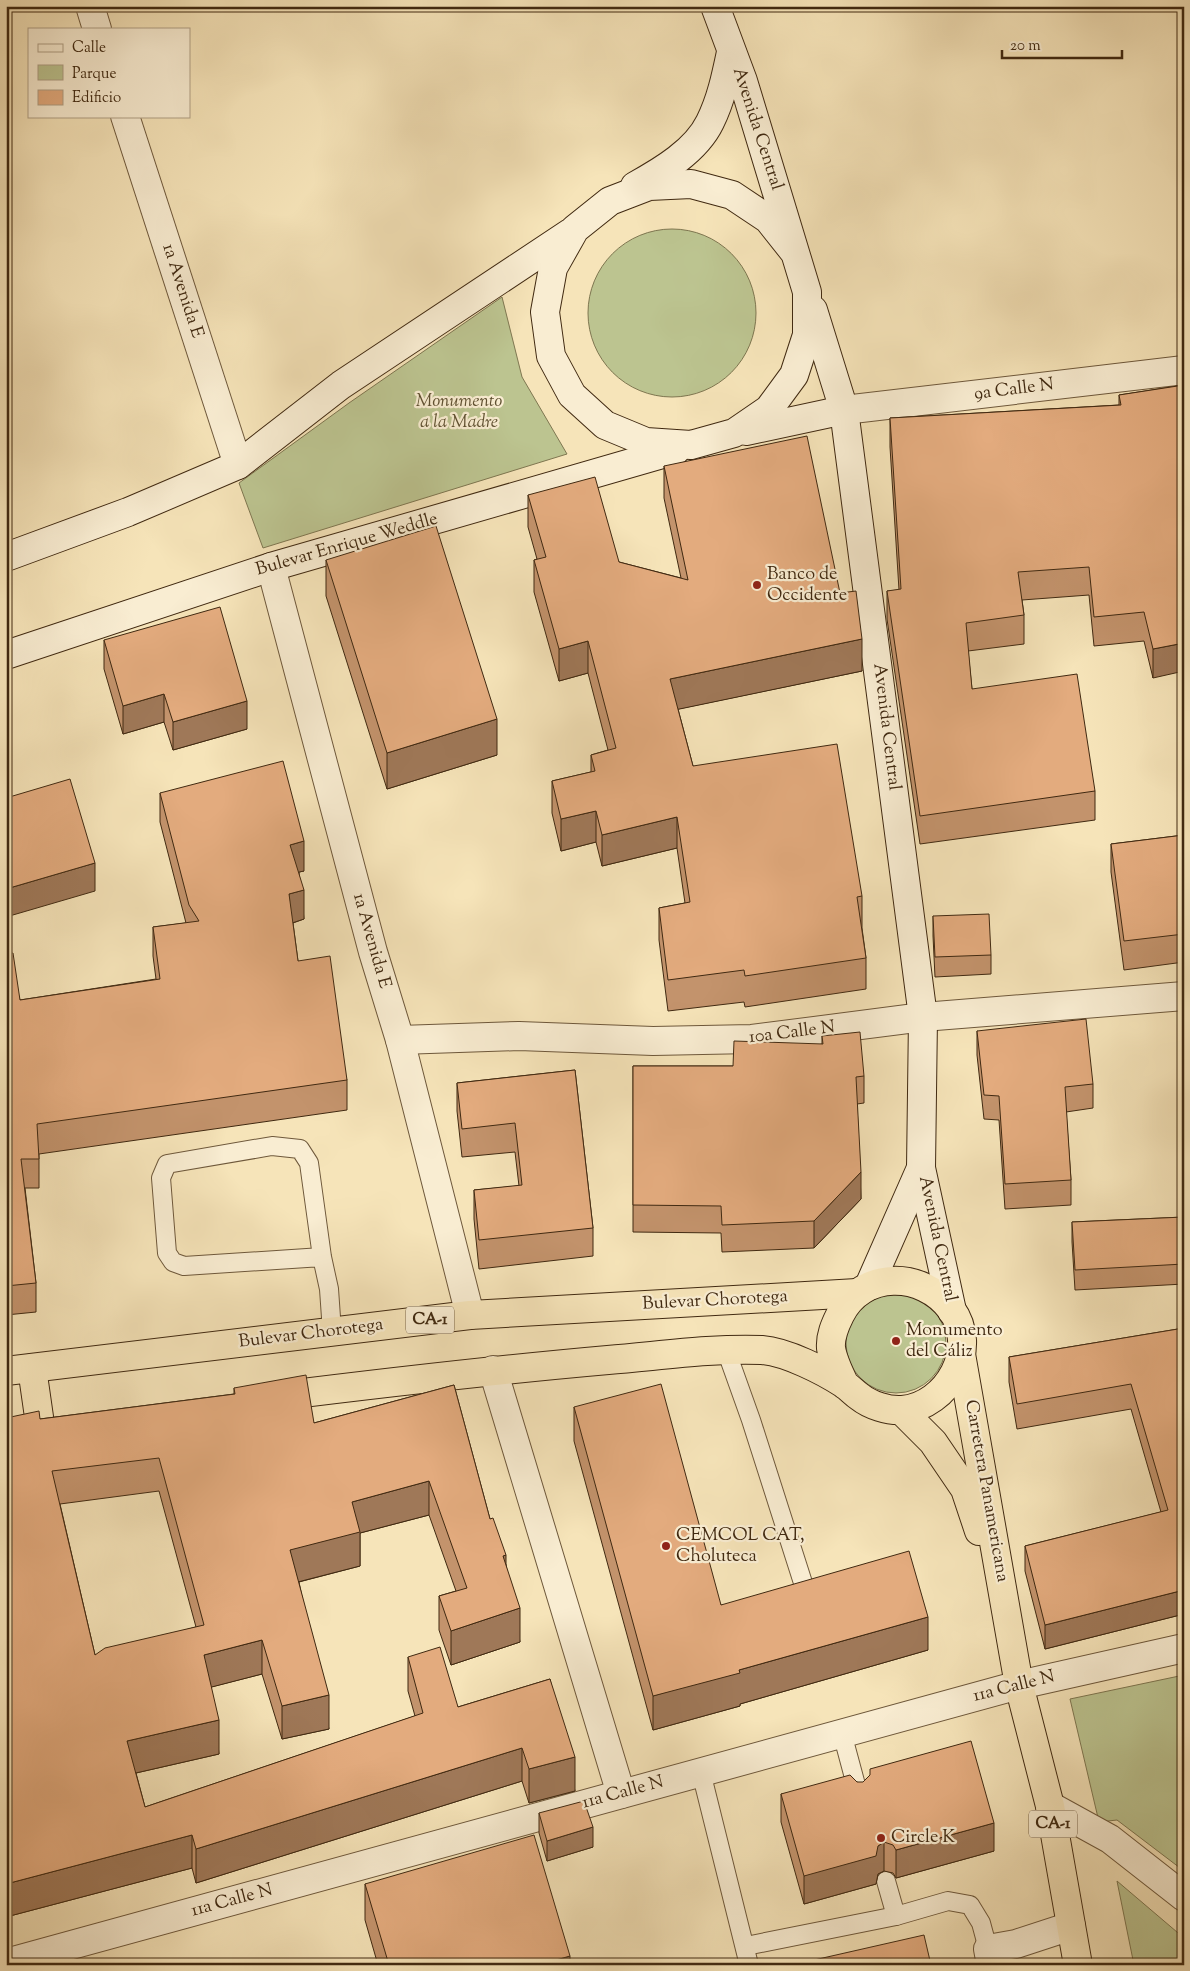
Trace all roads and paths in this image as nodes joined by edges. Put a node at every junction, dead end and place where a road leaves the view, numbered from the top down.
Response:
1 (90, 6) edge
2 (715, 6) edge
3 (97, 28) edge
4 (731, 52) junction
5 (126, 118) edge
6 (610, 201) junction
7 (576, 229) junction
8 (795, 253) junction
9 (807, 292) junction
10 (1184, 370) edge
11 (844, 410) junction
12 (734, 433) junction
13 (691, 446) junction
14 (238, 465) junction
15 (6, 557) edge
16 (271, 566) junction
17 (6, 655) edge
18 (1184, 996) edge
19 (923, 1016) junction
20 (400, 1040) junction
21 (921, 1168) junction
22 (322, 1257) junction
23 (863, 1289) junction
24 (952, 1311) junction
25 (470, 1315) junction
26 (332, 1332) junction
27 (726, 1350) junction
28 (962, 1354) junction
29 (19, 1369) edge
30 (493, 1370) junction
31 (846, 1385) junction
32 (247, 1399) edge
33 (901, 1410) junction
34 (38, 1424) edge
35 (804, 1586) edge
36 (1010, 1628) junction
37 (1184, 1648) edge
38 (1020, 1685) junction
39 (842, 1733) junction
40 (701, 1772) junction
41 (621, 1794) junction
42 (860, 1800) edge
43 (1050, 1806) junction
44 (886, 1881) dead end
45 (1184, 1897) edge
46 (896, 1916) junction
47 (1071, 1926) junction
48 (746, 1946) junction
49 (990, 1957) edge
50 (6, 1963) edge
51 (749, 1965) edge
52 (1078, 1965) edge

1 - 3 street
2 - 4 street, Avenida Central
4 - 6 street
4 - 8 street, Avenida Central
5 - 14 street, 1a Avenida E
6 - 7 street
6 - 8 street
7 - 13 street
7 - 14 street
8 - 9 street, Avenida Central
9 - 11 street, Avenida Central
9 - 12 street
10 - 11 street, 9a Calle N
11 - 12 street
11 - 19 street, Avenida Central
12 - 13 street, Bulevar Enrique Weddle
13 - 16 street, Bulevar Enrique Weddle
14 - 15 street
16 - 17 street, Bulevar Enrique Weddle
16 - 20 street, 1a Avenida E
18 - 19 street, 10a Calle N
19 - 20 street, 10a Calle N
19 - 21 street, Avenida Central
20 - 25 street, 1a Avenida E
21 - 23 street, Avenida Central
21 - 24 street, Avenida Central
22 - 22 lane
22 - 26 lane
23 - 24 highway, CA-1
23 - 25 highway, Bulevar Chorotega / CA-1
23 - 31 highway, CA-1
24 - 28 highway, CA-1
25 - 26 highway, Bulevar Chorotega / CA-1
26 - 29 highway, Bulevar Chorotega / CA-1
27 - 30 highway, CA-1
27 - 31 highway, CA-1
27 - 35 lane
28 - 33 highway, CA-1
28 - 36 highway, Carretera Panamericana / CA-1
29 - 34 highway
30 - 32 highway, CA-1
30 - 41 street
31 - 33 highway, CA-1
33 - 36 highway, Carretera Panamericana / CA-1
36 - 38 highway, Carretera Panamericana / CA-1
37 - 38 street, 11a Calle N
38 - 39 street, 11a Calle N
38 - 43 highway, Carretera Panamericana / CA-1
39 - 40 street, 11a Calle N
39 - 42 lane
40 - 41 street, 11a Calle N
40 - 48 lane
41 - 50 street, 11a Calle N
43 - 45 street
43 - 47 highway, Carretera Panamericana / CA-1
44 - 46 lane
46 - 48 lane
46 - 49 lane
47 - 49 street
47 - 52 highway, Carretera Panamericana / CA-1
48 - 51 lane

